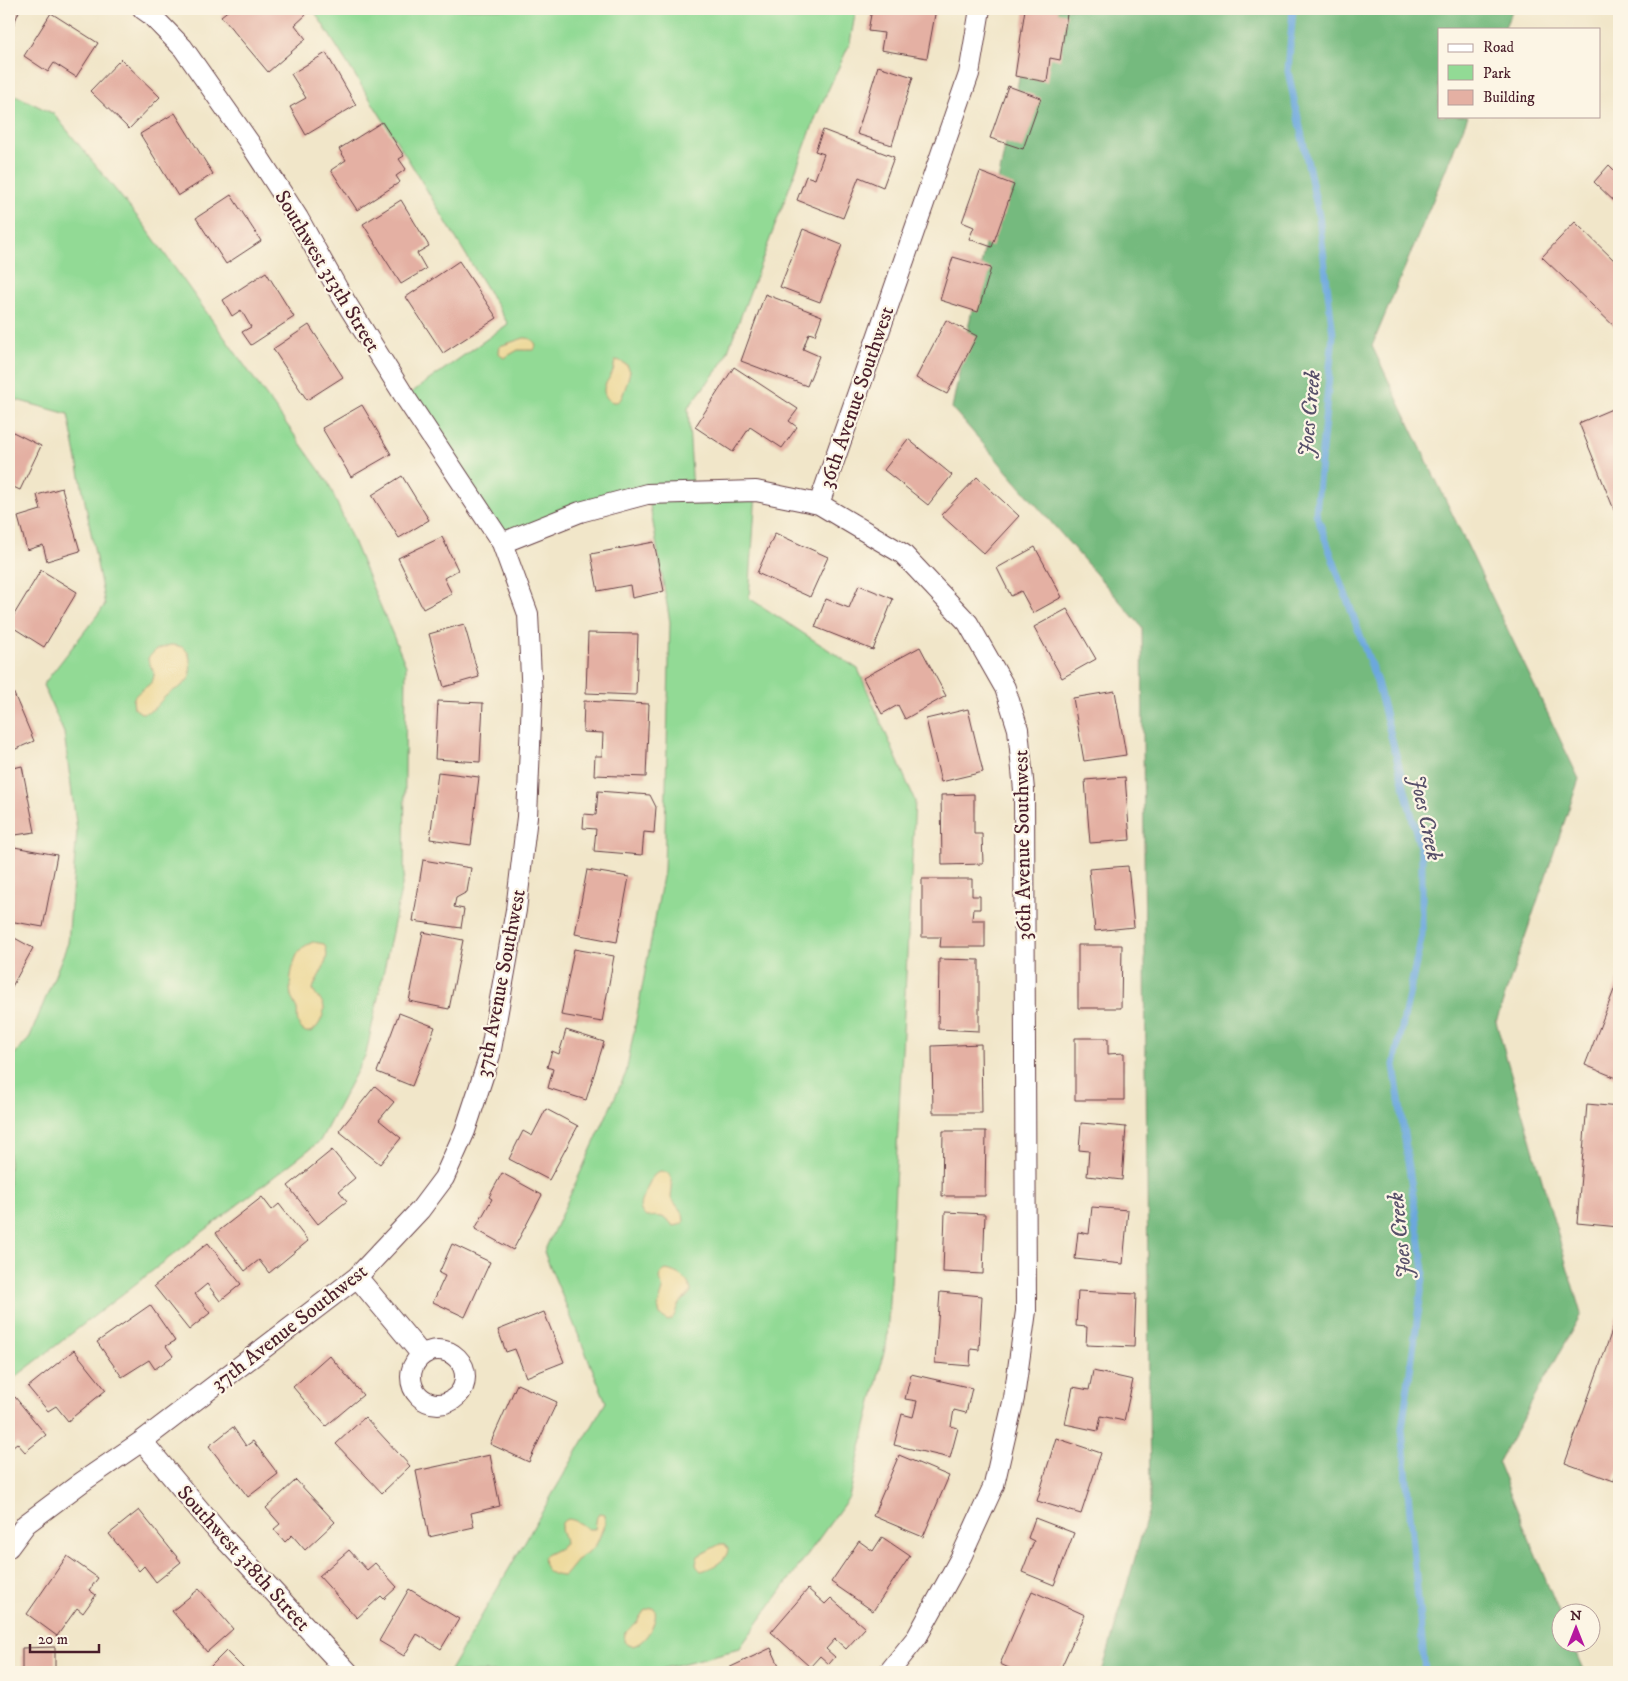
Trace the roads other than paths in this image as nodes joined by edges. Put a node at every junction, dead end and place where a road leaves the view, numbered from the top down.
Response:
1 (143, 9) edge
2 (980, 9) edge
3 (819, 504) junction
4 (502, 542) junction
5 (357, 1277) junction
6 (422, 1355) dead end
7 (142, 1441) junction
8 (9, 1547) edge
9 (348, 1672) edge
10 (889, 1672) edge

1 - 4 street, Southwest 313th Street
2 - 3 street, 36th Avenue Southwest
3 - 4 street
3 - 10 street, 36th Avenue Southwest
4 - 5 street, 37th Avenue Southwest
5 - 6 street
5 - 7 street, 37th Avenue Southwest
7 - 8 street, 37th Avenue Southwest
7 - 9 street, Southwest 318th Street

